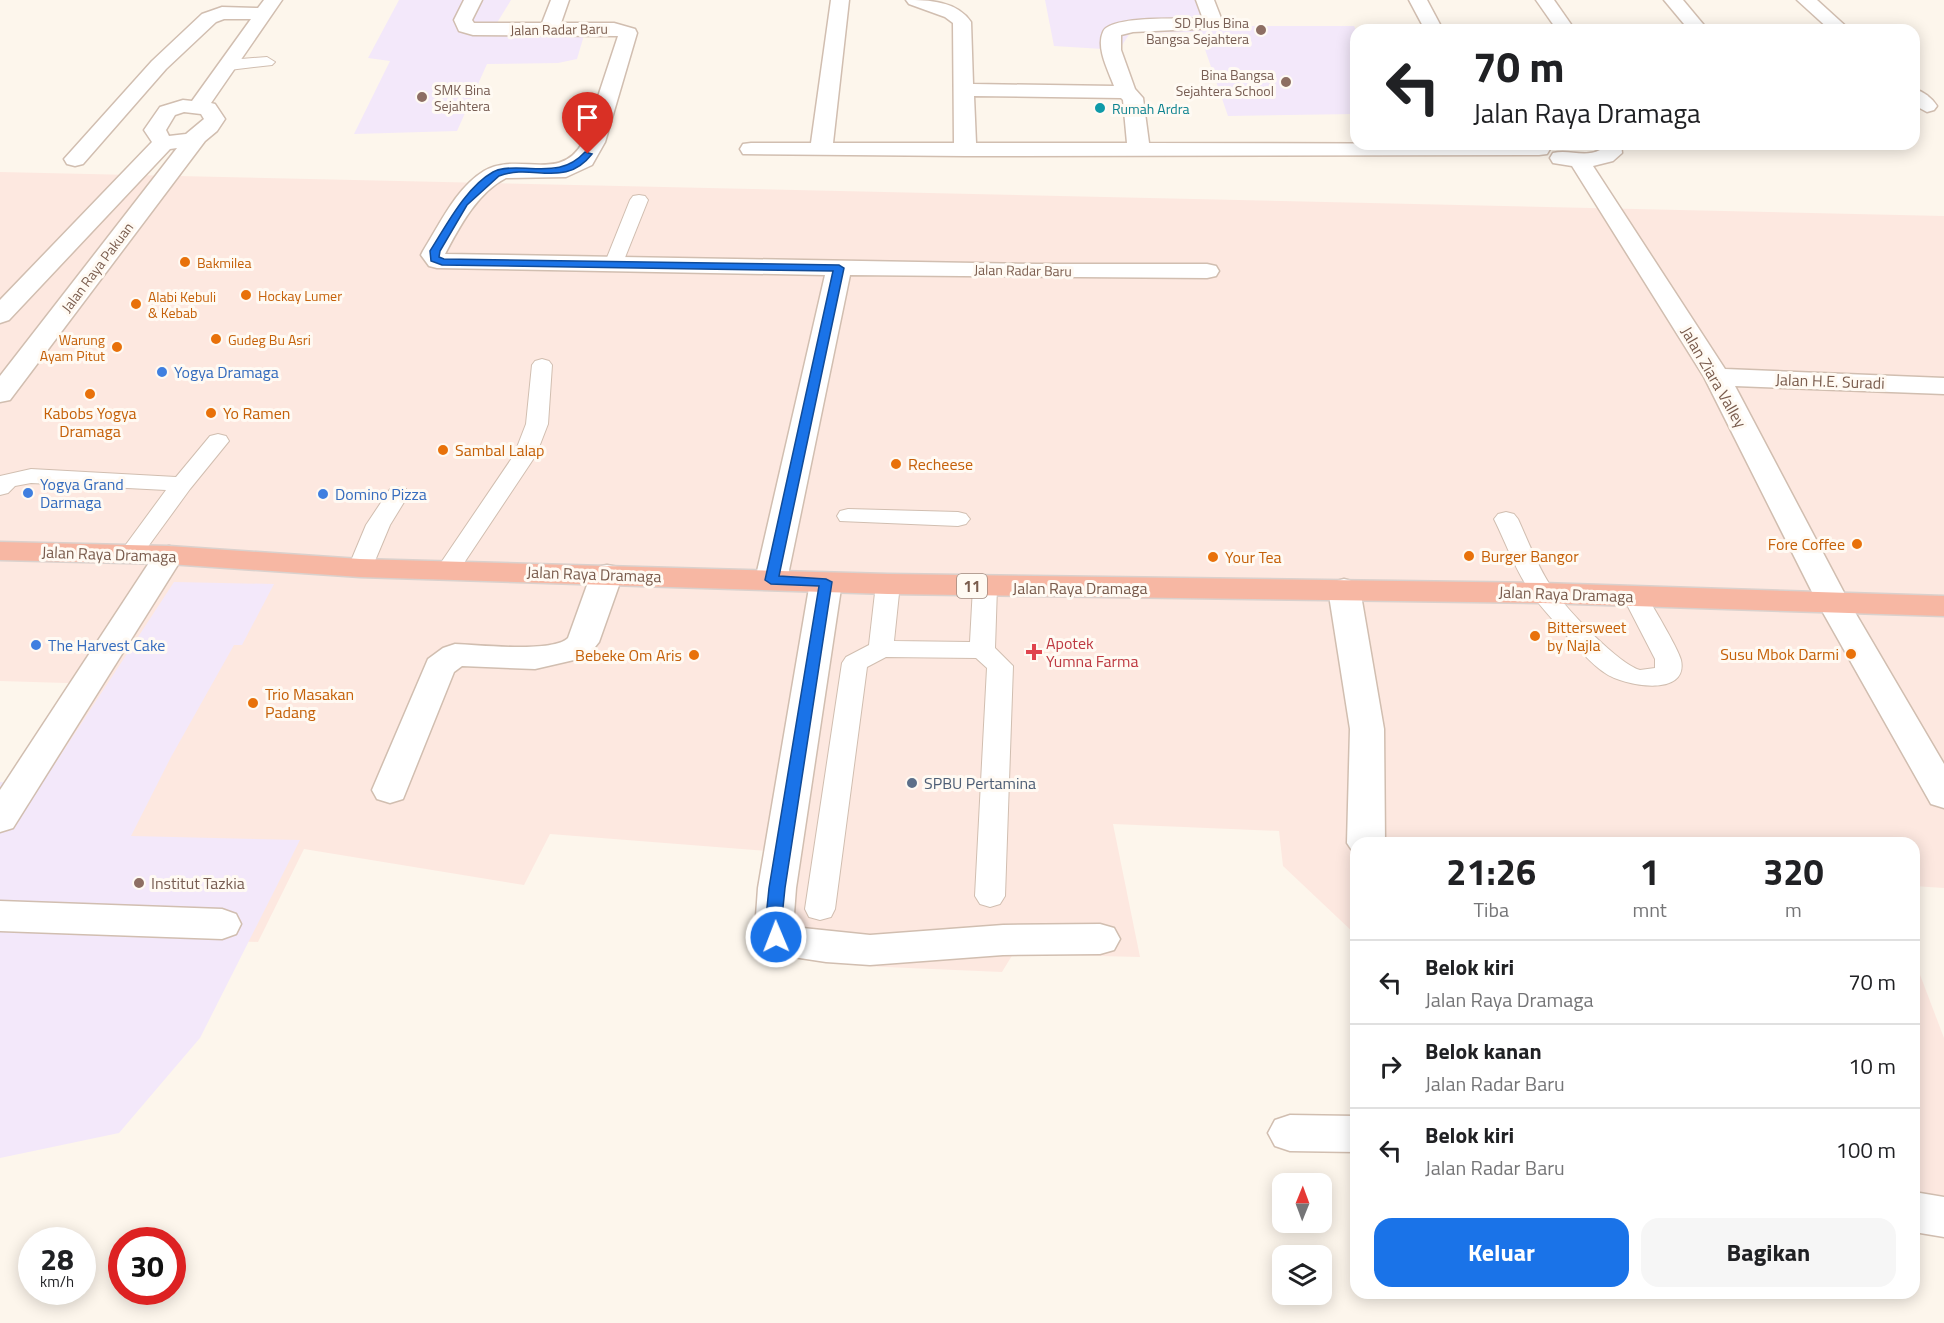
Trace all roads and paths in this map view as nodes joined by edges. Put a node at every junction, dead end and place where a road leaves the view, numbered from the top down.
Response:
1 (473, 0) edge
2 (560, 0) edge
3 (840, 0) edge
4 (915, 0) edge
5 (1205, 0) edge
6 (1419, 0) edge
7 (1545, 0) edge
8 (1673, 0) edge
9 (1806, 0) edge
10 (268, 7) edge
11 (1431, 24) edge
12 (1562, 24) edge
13 (1694, 24) edge
14 (1834, 24) edge
15 (549, 29) junction
16 (267, 62) dead end
17 (223, 73) junction
18 (964, 90) junction
19 (1126, 92) junction
20 (190, 106) junction
21 (195, 140) junction
22 (164, 142) junction
23 (1350, 148) edge
24 (750, 149) dead end
25 (821, 149) junction
26 (965, 150) junction
27 (1139, 150) junction
28 (1544, 150) edge
29 (1611, 150) edge
30 (75, 159) dead end
31 (1580, 161) junction
32 (639, 200) dead end
33 (614, 265) junction
34 (839, 268) junction
35 (1207, 271) dead end
36 (0, 315) edge
37 (542, 365) dead end
38 (1717, 376) junction
39 (1944, 386) edge
40 (0, 394) edge
41 (218, 441) dead end
42 (182, 484) junction
43 (0, 488) edge
44 (398, 494) dead end
45 (848, 516) dead end
46 (958, 519) dead end
47 (1506, 519) dead end
48 (0, 551) edge
49 (131, 554) junction
50 (170, 555) junction
51 (360, 568) junction
52 (448, 570) junction
53 (607, 574) junction
54 (771, 580) junction
55 (826, 582) junction
56 (888, 584) junction
57 (985, 587) junction
58 (1344, 589) junction
59 (1542, 593) junction
60 (1635, 597) junction
61 (1833, 602) junction
62 (1944, 606) edge
63 (881, 649) junction
64 (982, 650) junction
65 (390, 790) dead end
66 (1944, 795) edge
67 (0, 819) edge
68 (1366, 837) edge
69 (990, 896) dead end
70 (820, 909) dead end
71 (0, 916) edge
72 (222, 924) dead end
73 (1100, 939) dead end
74 (1290, 1133) dead end
75 (1350, 1134) edge
76 (1920, 1213) edge
77 (1944, 1217) edge

1 - 15 street, Jalan Radar Baru
2 - 15 street
3 - 25 street
4 - 18 street
5 - 19 street
6 - 11 street
7 - 12 street
8 - 13 street
9 - 14 street
10 - 17 street
10 - 30 street
15 - 33 street, Jalan Radar Baru
16 - 17 lane
17 - 20 street
18 - 19 street
18 - 26 street
19 - 27 street
20 - 21 street, Jalan Raya Pakuan
20 - 22 street
21 - 22 street
21 - 40 street, Jalan Raya Pakuan
22 - 36 street, Jalan Raya Pakuan
23 - 27 street
24 - 25 street
25 - 26 street
26 - 27 street
28 - 31 street
29 - 31 street
31 - 38 street, Jalan Ziara Valley
32 - 33 lane
33 - 34 street, Jalan Radar Baru
34 - 35 street, Jalan Radar Baru
34 - 54 street
37 - 52 lane
38 - 39 street, Jalan H.E. Suradi
38 - 61 street, Jalan Ziara Valley
41 - 42 lane
42 - 43 lane
42 - 49 lane
44 - 51 lane
45 - 46 lane
47 - 59 lane
48 - 49 highway, Jalan Raya Dramaga / 11
49 - 50 highway, Jalan Raya Dramaga / 11
50 - 51 highway, Jalan Raya Dramaga / 11
50 - 67 street
51 - 52 highway, Jalan Raya Dramaga / 11
52 - 53 highway, Jalan Raya Dramaga / 11
53 - 54 highway, Jalan Raya Dramaga / 11
53 - 65 street
54 - 55 highway, Jalan Raya Dramaga / 11
55 - 56 highway, Jalan Raya Dramaga / 11
55 - 73 street
56 - 57 highway, Jalan Raya Dramaga / 11
56 - 63 lane
57 - 58 highway, Jalan Raya Dramaga / 11
57 - 64 lane
58 - 59 highway, Jalan Raya Dramaga / 11
58 - 68 street
59 - 60 highway, Jalan Raya Dramaga / 11
59 - 60 lane
60 - 61 highway, Jalan Raya Dramaga / 11
61 - 62 highway, Jalan Raya Dramaga / 11
61 - 66 street, Jalan Ziara Valley
63 - 64 lane
63 - 70 lane
64 - 69 lane
71 - 72 street
74 - 75 street
76 - 77 street

